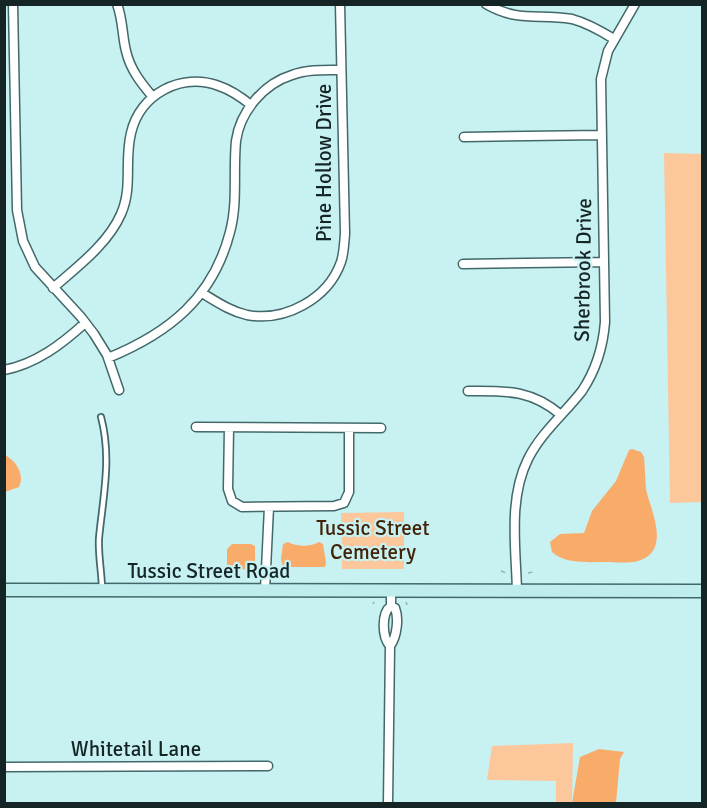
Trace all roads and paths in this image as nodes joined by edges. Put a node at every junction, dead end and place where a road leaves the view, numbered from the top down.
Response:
1 (117, 4) edge
2 (340, 4) edge
3 (486, 4) edge
4 (635, 4) edge
5 (10, 7) edge
6 (614, 39) junction
7 (341, 70) junction
8 (152, 96) junction
9 (251, 105) junction
10 (4, 114) edge
11 (14, 114) junction
12 (602, 135) junction
13 (464, 137) dead end
14 (604, 262) junction
15 (463, 264) dead end
16 (53, 288) junction
17 (202, 293) junction
18 (85, 322) junction
19 (108, 358) junction
20 (4, 370) edge
21 (119, 390) dead end
22 (468, 391) dead end
23 (561, 415) junction
24 (100, 417) dead end
25 (196, 427) dead end
26 (230, 428) junction
27 (349, 428) junction
28 (381, 428) dead end
29 (269, 507) junction
30 (501, 572) dead end
31 (533, 572) dead end
32 (506, 573) dead end
33 (528, 573) dead end
34 (4, 590) edge
35 (265, 590) junction
36 (102, 591) junction
37 (391, 591) junction
38 (517, 591) junction
39 (702, 591) edge
40 (268, 766) dead end
41 (4, 767) edge
42 (388, 804) edge

1 - 8 street
2 - 7 street, Pine Hollow Drive
3 - 6 street
4 - 6 street, Sherbrook Drive
5 - 11 street
6 - 12 street, Sherbrook Drive
7 - 9 street
7 - 17 street, Pine Hollow Drive
8 - 9 street
8 - 16 street
9 - 17 street
10 - 11 street
11 - 16 street
12 - 13 street
12 - 14 street, Sherbrook Drive
14 - 15 street
14 - 23 street, Sherbrook Drive
16 - 18 street
17 - 19 street
18 - 19 street
18 - 20 street
19 - 21 street
22 - 23 street
23 - 38 street, Sherbrook Drive
24 - 36 lane
25 - 26 street
26 - 27 street
26 - 29 street
27 - 28 street
27 - 29 street
29 - 35 street
30 - 32 path
31 - 33 path
34 - 36 main road, Tussic Street Road
35 - 36 main road, Tussic Street Road
35 - 37 main road, Tussic Street Road
37 - 38 main road, Tussic Street Road
37 - 42 street
38 - 39 main road, Tussic Street Road
40 - 41 street, Whitetail Lane

